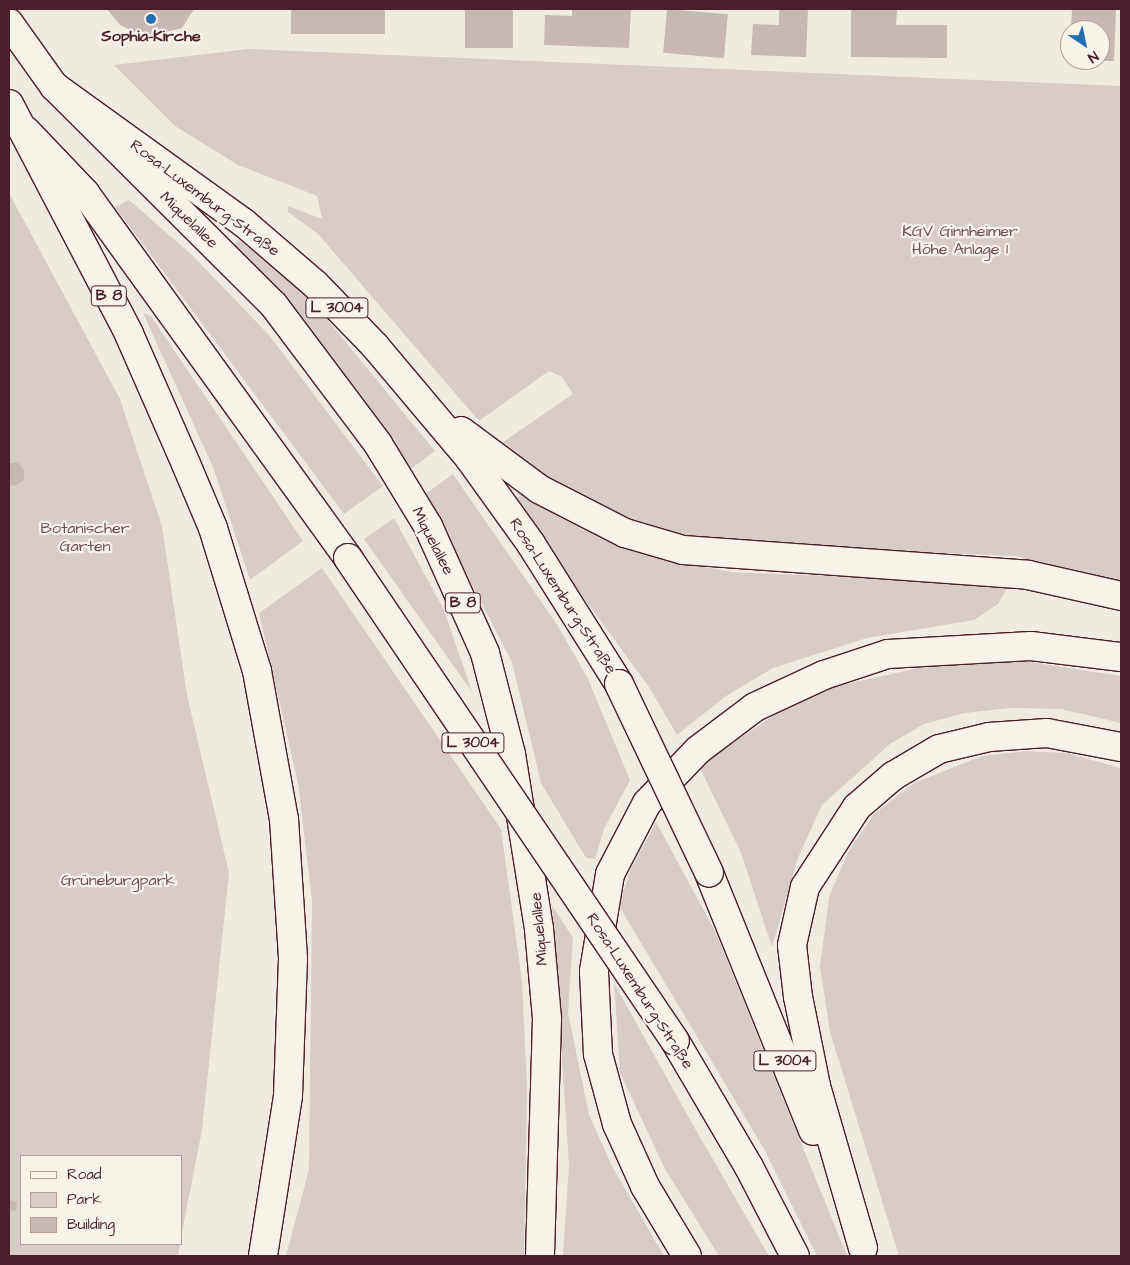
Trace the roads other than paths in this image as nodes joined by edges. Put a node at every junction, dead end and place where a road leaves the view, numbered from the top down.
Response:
1 (9, 23) edge
2 (54, 86) junction
3 (9, 104) edge
4 (26, 131) junction
5 (423, 400) junction
6 (1121, 596) edge
7 (1121, 657) edge
8 (1121, 747) edge
9 (864, 1252) edge
10 (262, 1256) edge
11 (540, 1256) edge
12 (688, 1256) edge
13 (795, 1256) edge

1 - 2 main road, Miquelallee / B 8
2 - 5 main road, Rosa-Luxemburg-Straße / L 3004
2 - 11 main road, Miquelallee / B 8
3 - 4 main road, B 8
4 - 10 main road, B 8
4 - 13 main road, Rosa-Luxemburg-Straße / L 3004, bridge
5 - 6 main road
5 - 9 main road, Rosa-Luxemburg-Straße / L 3004, bridge
7 - 12 main road
8 - 9 main road

